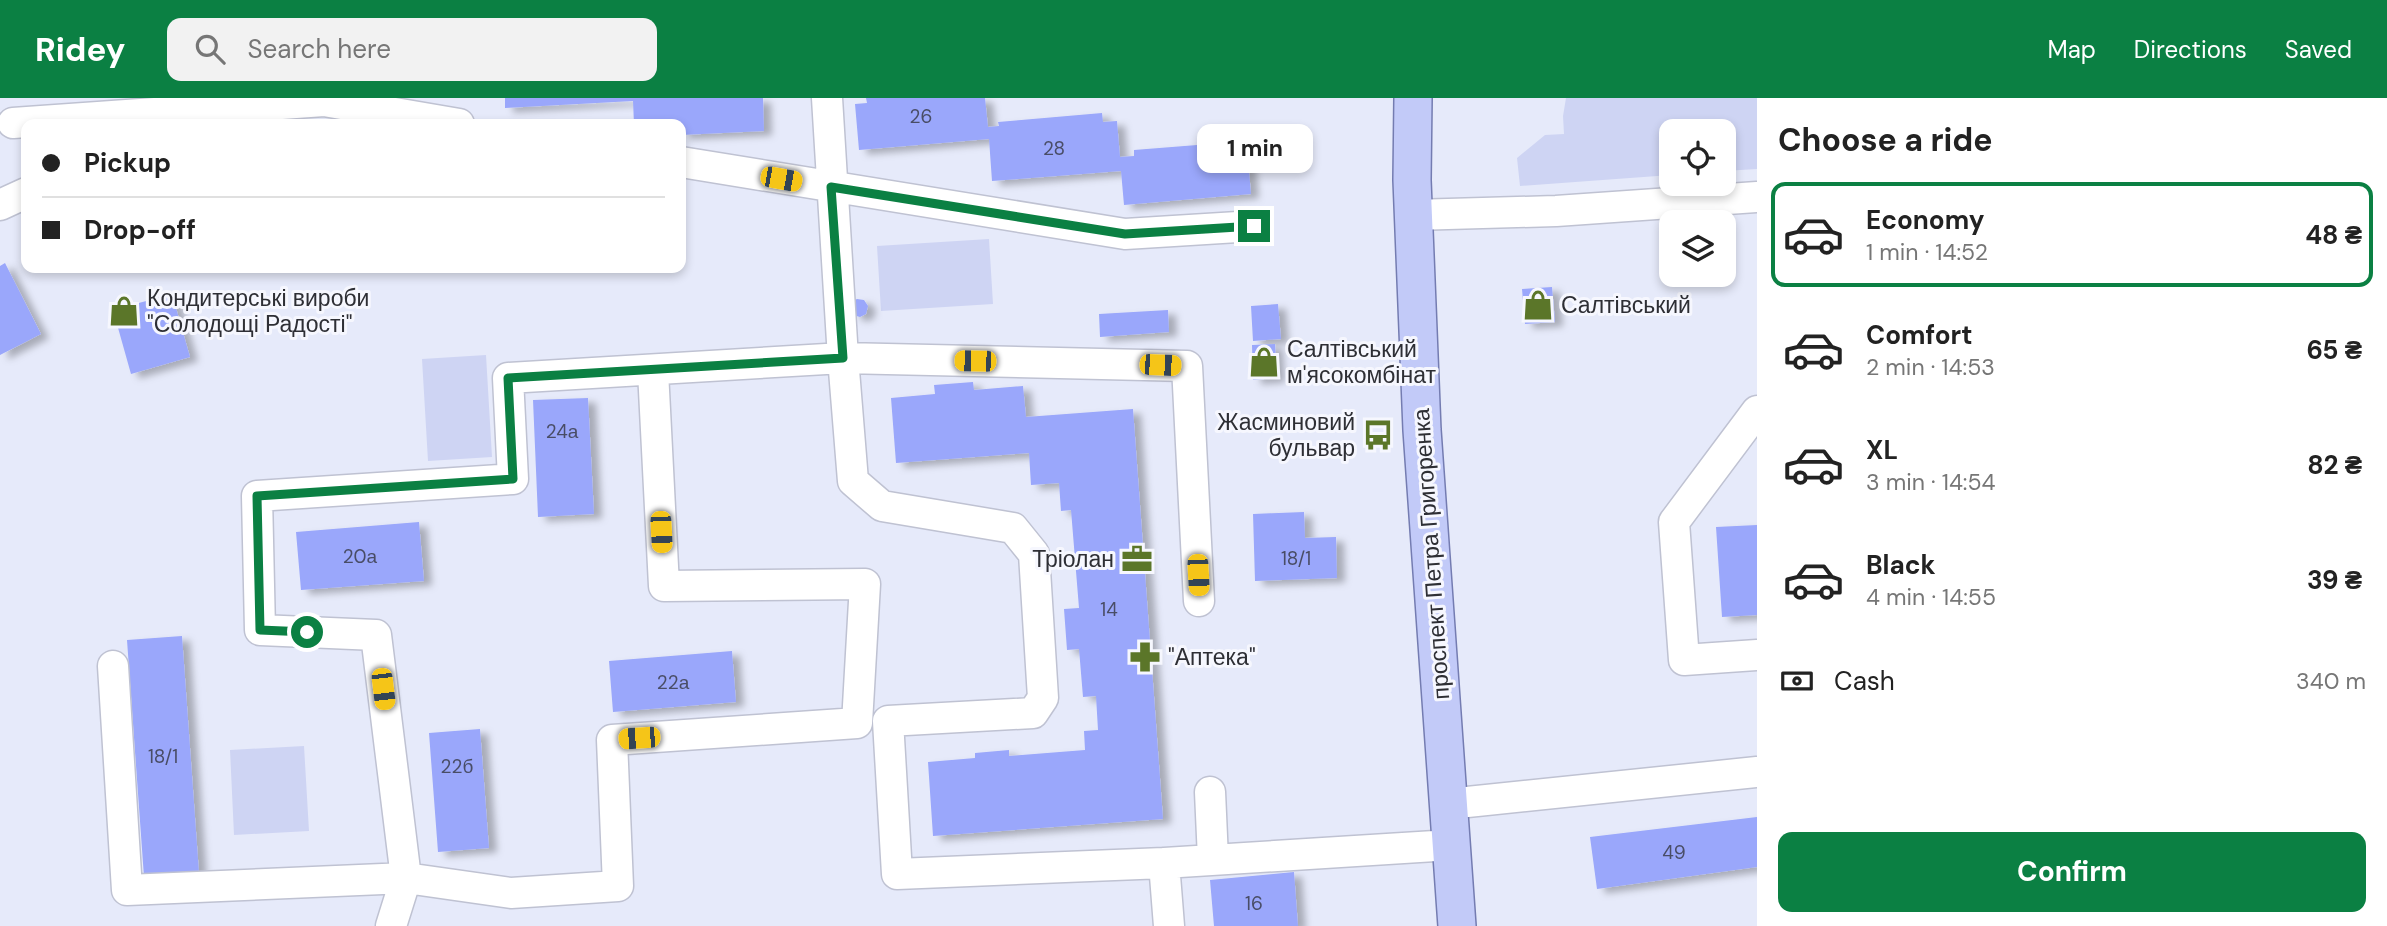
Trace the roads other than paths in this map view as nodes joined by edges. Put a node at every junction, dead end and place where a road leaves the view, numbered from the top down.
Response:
1 (827, 98) edge
2 (1413, 98) edge
3 (324, 100) edge
4 (31, 119) edge
5 (430, 119) edge
6 (686, 163) edge
7 (831, 187) junction
8 (21, 195) edge
9 (1757, 197) edge
10 (0, 205) edge
11 (1413, 215) junction
12 (1254, 226) dead end
13 (843, 358) junction
14 (653, 371) junction
15 (1757, 411) edge
16 (1199, 601) dead end
17 (1757, 654) edge
18 (113, 666) dead end
19 (1757, 772) edge
20 (1209, 792) dead end
21 (1448, 804) junction
22 (1451, 845) junction
23 (1213, 859) junction
24 (1164, 863) junction
25 (406, 878) junction
26 (391, 926) edge
27 (1168, 926) edge
28 (1457, 926) edge

1 - 7 street
2 - 11 main road, проспект Петра Григоренка
3 - 4 street
3 - 5 street
6 - 7 street
7 - 12 street
7 - 13 street
8 - 10 street
9 - 11 street
11 - 21 main road, проспект Петра Григоренка
13 - 14 street
13 - 16 street
13 - 24 street
14 - 25 street
14 - 25 street
15 - 17 street
18 - 25 street
19 - 21 street
20 - 23 street
21 - 22 main road, проспект Петра Григоренка
22 - 23 street
22 - 28 main road, проспект Петра Григоренка
23 - 24 street
24 - 27 street
25 - 26 street

